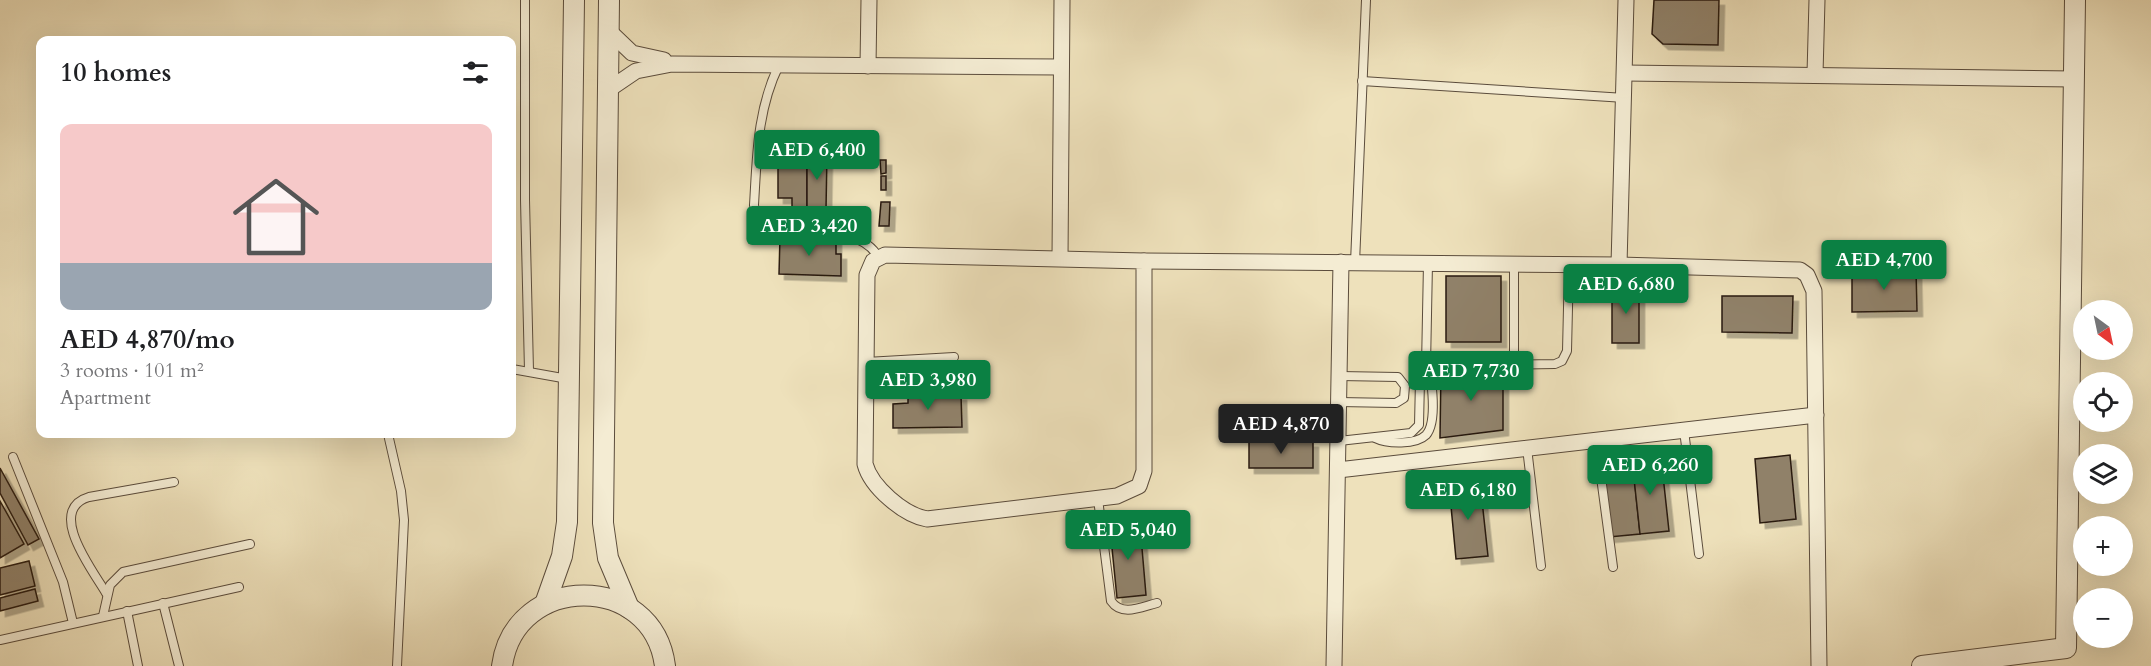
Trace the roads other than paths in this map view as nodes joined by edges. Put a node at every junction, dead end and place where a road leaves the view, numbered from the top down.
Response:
1 (525, 0) edge
2 (574, 0) edge
3 (609, 0) edge
4 (869, 0) edge
5 (1062, 0) edge
6 (1366, 0) edge
7 (1626, 0) edge
8 (1817, 0) edge
9 (2075, 0) edge
10 (609, 31) junction
11 (672, 64) junction
12 (779, 65) junction
13 (868, 66) junction
14 (1061, 67) junction
15 (1625, 74) junction
16 (1815, 74) junction
17 (2074, 79) junction
18 (1362, 81) junction
19 (608, 90) junction
20 (1625, 98) junction
21 (879, 258) junction
22 (1060, 258) junction
23 (1144, 261) junction
24 (1348, 262) junction
25 (1428, 263) junction
26 (1514, 264) junction
27 (1569, 264) junction
28 (1619, 265) junction
29 (954, 357) dead end
30 (865, 362) junction
31 (1514, 365) junction
32 (1426, 366) junction
33 (516, 369) edge
34 (529, 371) junction
35 (1340, 376) junction
36 (569, 380) junction
37 (1339, 402) junction
38 (1816, 415) junction
39 (1684, 430) junction
40 (389, 438) edge
41 (1375, 438) junction
42 (1596, 440) junction
43 (1339, 441) junction
44 (1527, 448) junction
45 (13, 457) dead end
46 (1338, 470) junction
47 (174, 482) dead end
48 (1098, 499) junction
49 (250, 544) dead end
50 (1699, 554) dead end
51 (1541, 566) dead end
52 (1614, 567) dead end
53 (239, 587) dead end
54 (106, 593) junction
55 (163, 603) junction
56 (1157, 603) dead end
57 (545, 604) junction
58 (629, 608) junction
59 (127, 611) junction
60 (103, 616) junction
61 (73, 623) junction
62 (0, 640) edge
63 (138, 666) edge
64 (179, 666) edge
65 (397, 666) edge
66 (502, 666) edge
67 (665, 666) edge
68 (1334, 666) edge
69 (1819, 666) edge
70 (1922, 666) edge

1 - 34 lane
2 - 36 street
3 - 10 street
4 - 13 street
5 - 14 street
6 - 18 lane
7 - 15 street
8 - 16 street
9 - 17 street
10 - 11 street
10 - 19 street
11 - 12 street
11 - 19 street
12 - 13 street
12 - 21 lane
13 - 14 street
14 - 22 street
15 - 16 street
15 - 20 street
16 - 17 street
17 - 70 street
18 - 20 lane
18 - 24 lane
19 - 58 street
20 - 28 street
21 - 22 street
21 - 30 street
22 - 23 street
23 - 24 street
23 - 48 street
24 - 25 street
24 - 35 street
25 - 26 street
25 - 32 lane
26 - 27 street
26 - 31 lane
27 - 28 street
27 - 31 lane
28 - 38 street
29 - 30 lane
30 - 48 street
31 - 32 lane
32 - 41 lane
32 - 41 lane
33 - 34 lane
34 - 36 lane
35 - 37 street
35 - 37 lane
36 - 57 street
37 - 43 street
38 - 39 street
38 - 69 street
39 - 42 street
39 - 50 lane
40 - 65 lane
41 - 43 lane
42 - 44 street
42 - 52 lane
43 - 46 street
44 - 46 street
44 - 51 lane
45 - 61 lane
46 - 68 street
47 - 54 lane
48 - 56 lane
49 - 54 lane
53 - 55 lane
54 - 60 lane
55 - 59 lane
55 - 64 lane
57 - 58 street
57 - 66 street
58 - 67 street
59 - 60 lane
59 - 63 lane
60 - 61 lane
61 - 62 lane

